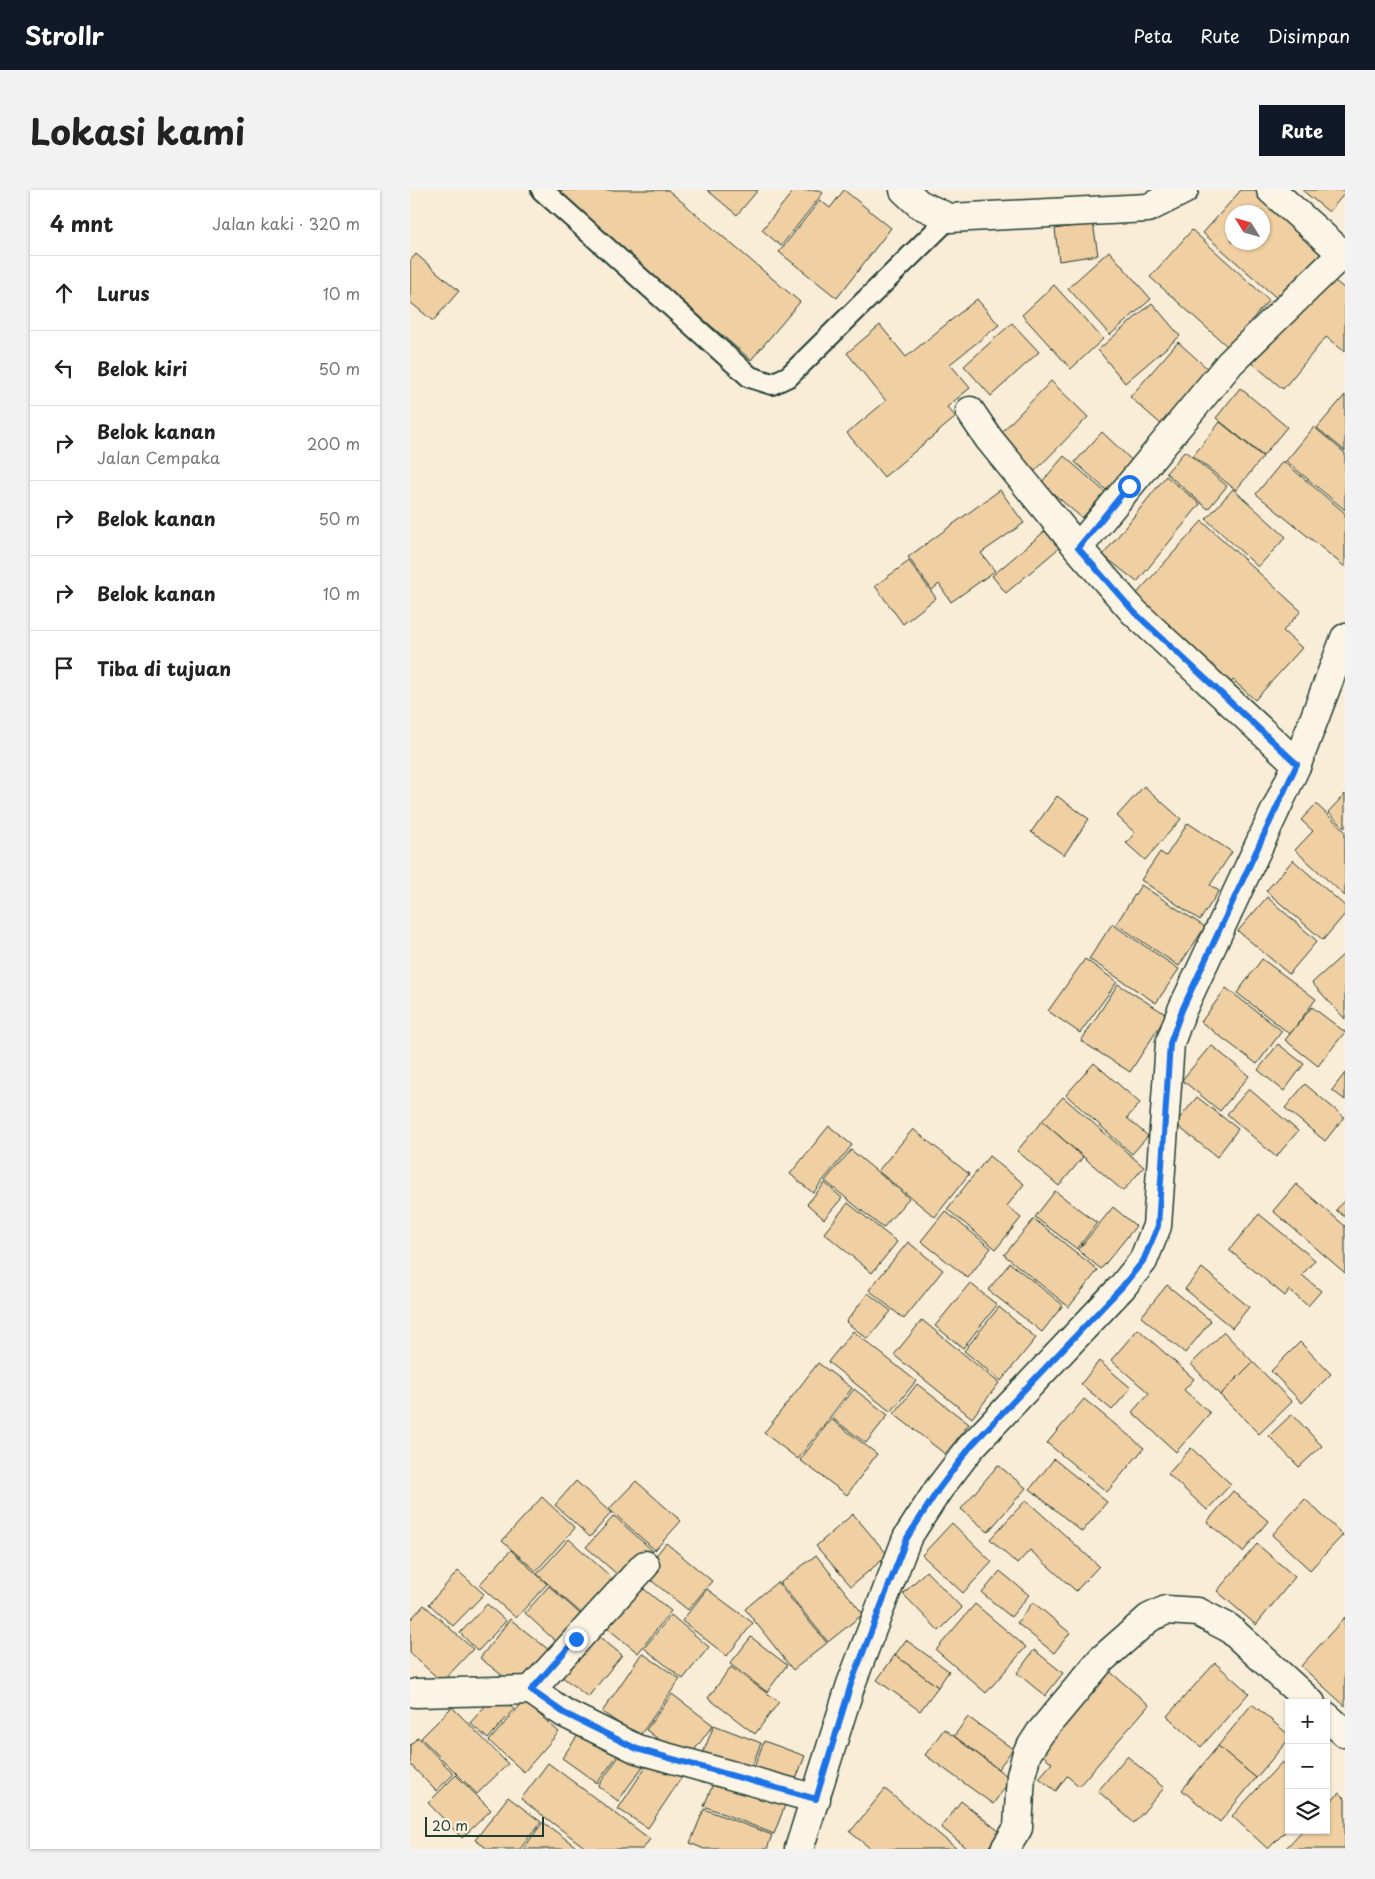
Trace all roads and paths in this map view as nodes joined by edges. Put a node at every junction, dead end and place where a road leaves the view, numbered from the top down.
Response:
1 (542, 190) edge
2 (904, 190) edge
3 (1184, 190) edge
4 (1271, 190) edge
5 (949, 218) junction
6 (1344, 255) edge
7 (970, 411) dead end
8 (1078, 548) junction
9 (1345, 638) edge
10 (1297, 764) junction
11 (645, 1565) dead end
12 (531, 1690) junction
13 (416, 1693) dead end
14 (1307, 1699) edge
15 (1330, 1720) edge
16 (1345, 1733) edge
17 (816, 1799) junction
18 (799, 1849) edge
19 (1005, 1849) edge

1 - 5 lane
2 - 5 street
3 - 5 street
4 - 6 street
6 - 8 street
7 - 8 street
8 - 10 street
9 - 10 street
10 - 17 street
11 - 12 street
12 - 13 street
12 - 17 street
14 - 19 street
15 - 16 street
17 - 18 street

